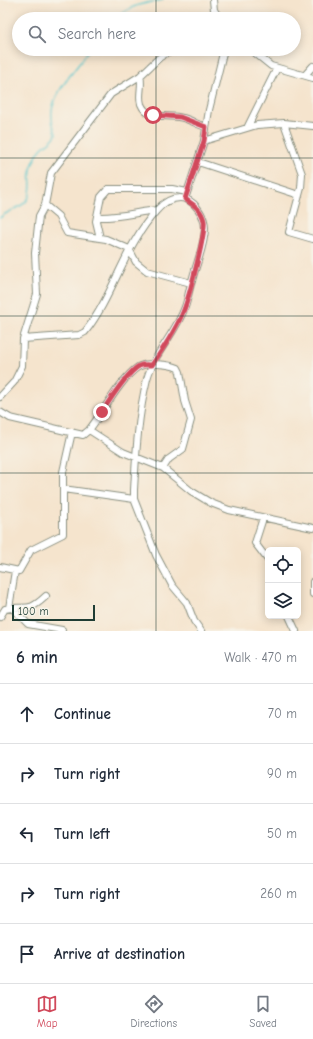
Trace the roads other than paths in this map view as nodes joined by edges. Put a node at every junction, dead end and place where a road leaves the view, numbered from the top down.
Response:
1 (162, 56) edge
2 (222, 56) edge
3 (258, 56) edge
4 (313, 66) edge
5 (277, 68) junction
6 (305, 75) junction
7 (140, 76) junction
8 (313, 78) edge
9 (284, 123) junction
10 (248, 126) junction
11 (313, 126) edge
12 (206, 127) junction
13 (204, 141) junction
14 (198, 162) junction
15 (299, 195) junction
16 (186, 196) junction
17 (45, 205) junction
18 (157, 210) junction
19 (98, 217) junction
20 (100, 238) junction
21 (313, 239) edge
22 (129, 249) junction
23 (191, 283) junction
24 (23, 339) junction
25 (152, 365) junction
26 (0, 397) edge
27 (0, 412) edge
28 (89, 430) junction
29 (72, 432) junction
30 (137, 458) junction
31 (163, 468) junction
32 (63, 489) junction
33 (134, 498) junction
34 (263, 518) junction
35 (313, 528) edge
36 (265, 556) edge
37 (0, 567) edge
38 (15, 571) junction
39 (313, 582) edge
40 (313, 594) edge
41 (46, 596) dead end
42 (7, 609) edge
43 (0, 617) edge
44 (290, 619) edge
45 (63, 631) edge
46 (201, 631) edge
47 (296, 631) edge

1 - 7 street
2 - 12 street
3 - 5 street
4 - 6 street
5 - 6 street
5 - 10 street
6 - 8 street
7 - 12 street
7 - 17 street
9 - 10 street
9 - 11 street
9 - 15 street
10 - 13 street
12 - 13 street
13 - 14 street
14 - 15 street
14 - 16 street
15 - 21 street
16 - 18 street
16 - 19 street
16 - 23 street
17 - 20 street
17 - 24 street
18 - 19 street
18 - 22 street
19 - 20 street
20 - 22 street
22 - 23 street
22 - 24 street
23 - 25 street
24 - 26 street
25 - 28 street
25 - 30 street
25 - 31 street
27 - 29 street
28 - 29 street
28 - 30 street
29 - 32 street
30 - 31 street
30 - 33 street
31 - 34 street
32 - 33 street
32 - 38 street
33 - 46 street
34 - 35 street
34 - 36 street
37 - 38 street
38 - 42 street
39 - 40 street
41 - 42 street
42 - 43 street
42 - 45 street
44 - 47 street

